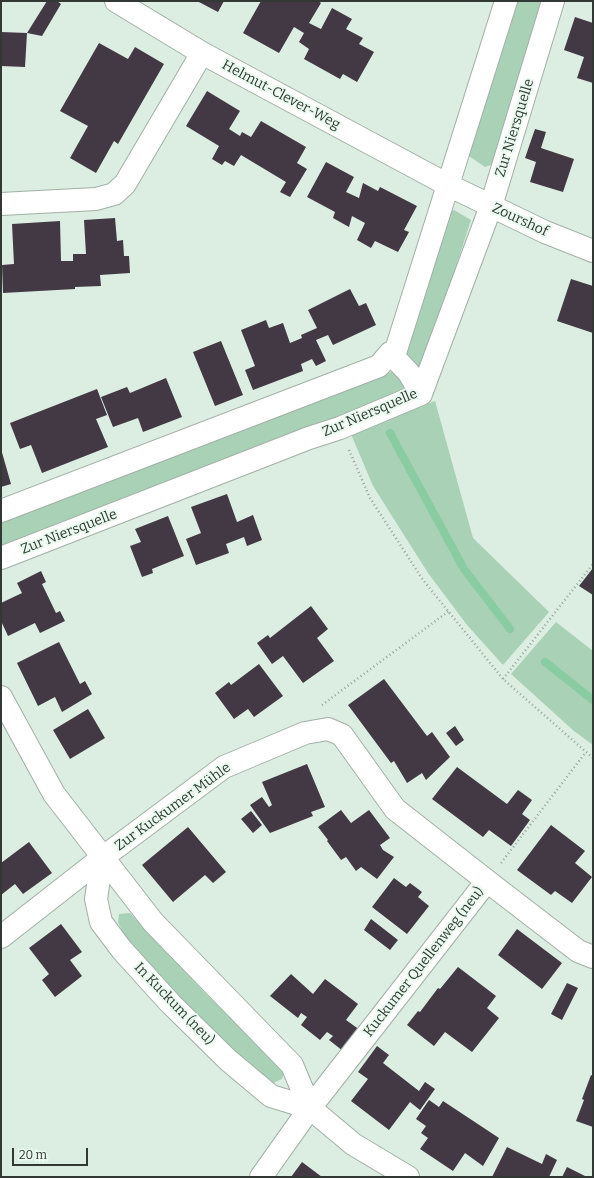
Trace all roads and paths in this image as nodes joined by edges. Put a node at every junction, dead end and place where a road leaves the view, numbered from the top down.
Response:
1 (116, 1) edge
2 (506, 1) edge
3 (553, 1) edge
4 (137, 6) edge
5 (202, 53) junction
6 (448, 185) junction
7 (1, 204) edge
8 (491, 206) junction
9 (593, 251) edge
10 (390, 353) junction
11 (422, 394) junction
12 (340, 428) junction
13 (1, 511) edge
14 (1, 558) edge
15 (593, 564) edge
16 (448, 611) junction
17 (503, 679) junction
18 (1, 697) edge
19 (305, 733) junction
20 (586, 752) junction
21 (593, 758) edge
22 (102, 858) junction
23 (487, 882) junction
24 (1, 937) edge
25 (593, 957) edge
26 (310, 1108) junction
27 (261, 1177) edge
28 (408, 1177) edge

1 - 4 street, Helmut-Clever-Weg
2 - 6 street
3 - 8 street, Zur Niersquelle
4 - 5 street, Helmut-Clever-Weg
5 - 6 street, Helmut-Clever-Weg
5 - 7 street
6 - 8 street, Zourshof
6 - 10 street
8 - 9 street, Zourshof
8 - 11 street, Zur Niersquelle
10 - 11 street
10 - 13 street
11 - 12 street, Zur Niersquelle
12 - 14 street, Zur Niersquelle
12 - 16 path
15 - 17 path
16 - 17 path
16 - 19 path
17 - 20 path
18 - 22 street, In Kuckum (neu)
19 - 22 street, Zur Kuckumer Mühle
19 - 23 street, Zur Kuckumer Mühle
20 - 21 path
20 - 23 path
22 - 24 street, Zur Kuckumer Mühle
22 - 26 street, In Kuckum (neu)
22 - 26 street, In Kuckum (neu)
23 - 25 street, Kuckumer Quellenweg (neu)
23 - 26 street, Kuckumer Quellenweg (neu)
26 - 27 street, Kuckumer Quellenweg (neu)
26 - 28 street, In Kuckum (neu)

